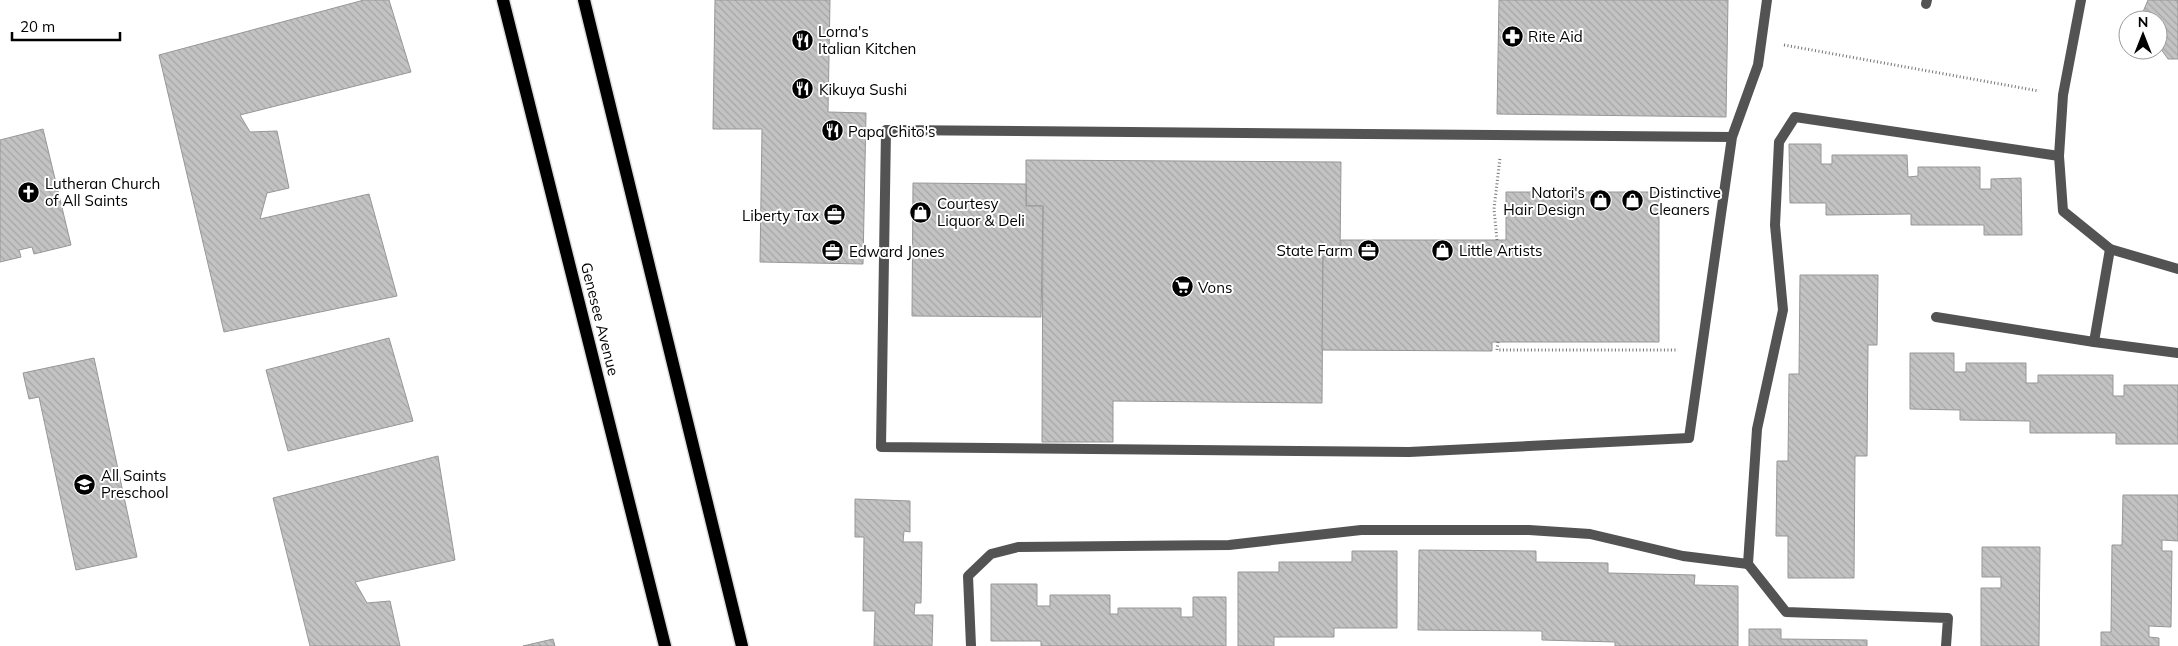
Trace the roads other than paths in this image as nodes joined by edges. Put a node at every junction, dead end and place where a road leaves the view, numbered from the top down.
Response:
1 (503, 0) edge
2 (584, 0) edge
3 (1767, 0) edge
4 (2082, 0) edge
5 (1732, 137) junction
6 (2059, 156) junction
7 (2110, 249) junction
8 (2178, 269) edge
9 (1936, 317) dead end
10 (2094, 342) junction
11 (2178, 353) edge
12 (1748, 564) junction
13 (665, 646) edge
14 (742, 646) edge
15 (971, 646) edge
16 (1946, 646) edge

1 - 13 main road, Genesee Avenue
2 - 14 main road
3 - 5 lane
4 - 6 lane
5 - 5 lane
6 - 7 lane
6 - 12 lane
7 - 8 lane
7 - 10 lane
9 - 10 lane
10 - 11 lane
12 - 15 lane
12 - 16 lane

